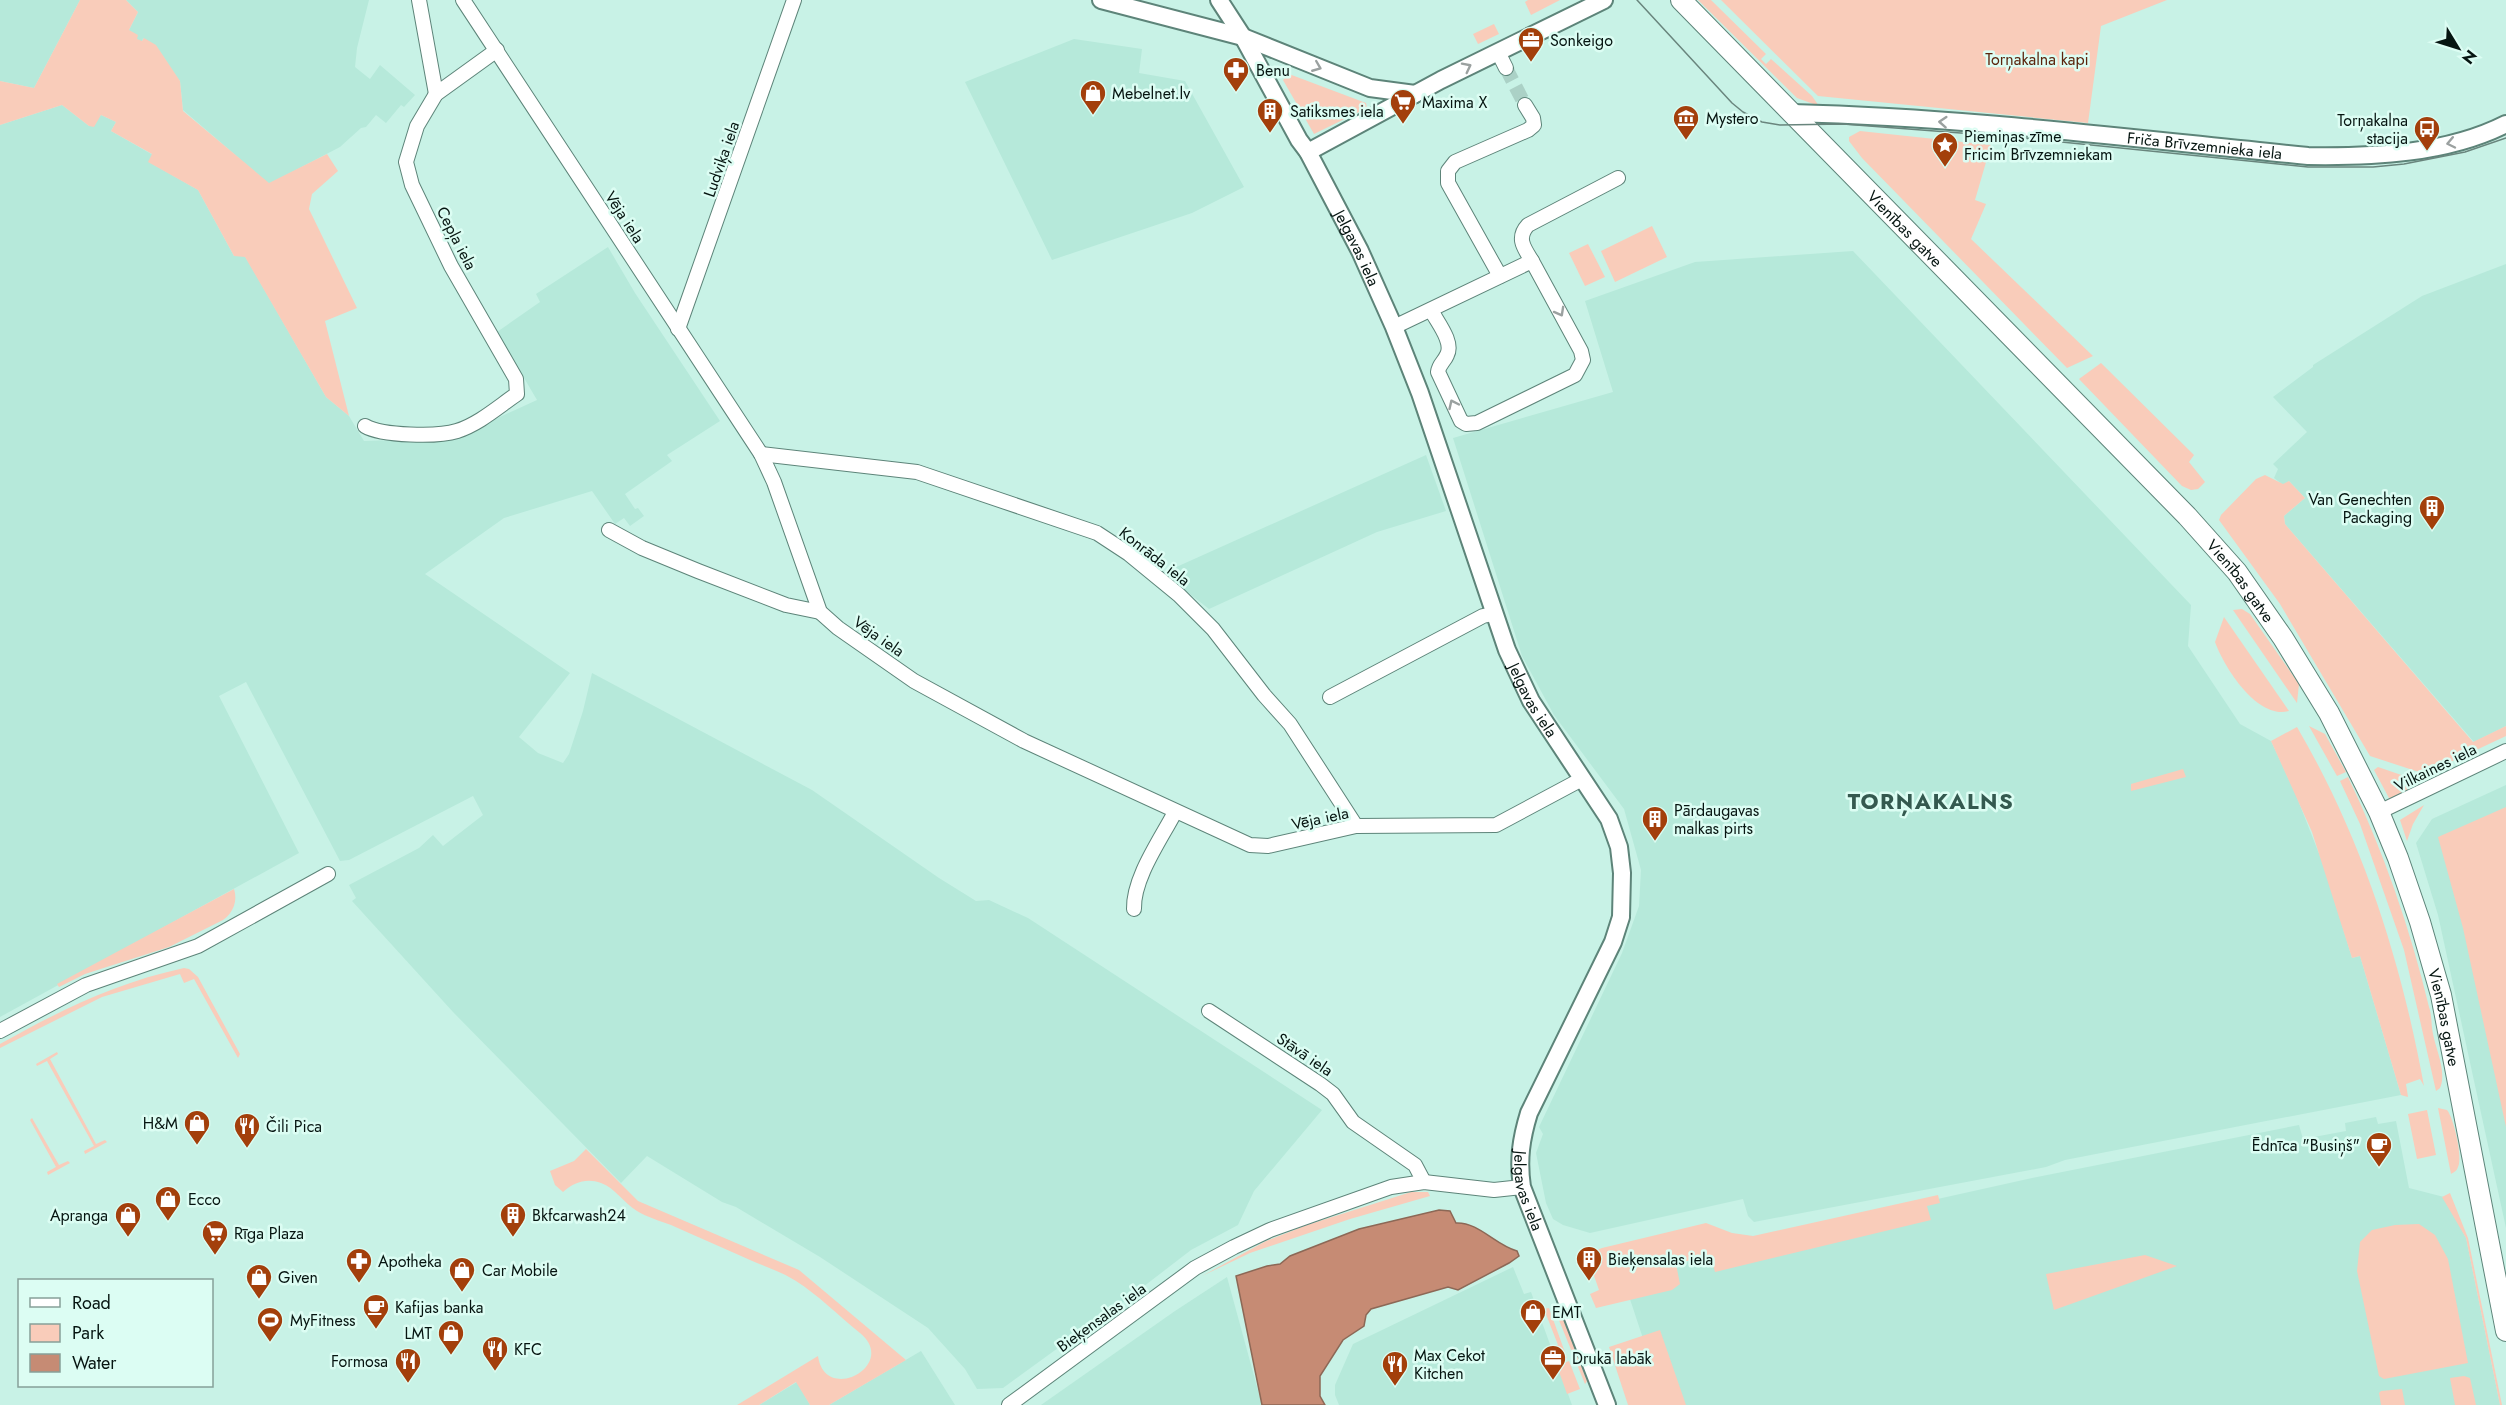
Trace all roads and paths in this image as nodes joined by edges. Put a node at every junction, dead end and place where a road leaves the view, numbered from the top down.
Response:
1 (419, 0) edge
2 (463, 0) edge
3 (795, 0) edge
4 (1219, 0) edge
5 (1604, 0) edge
6 (1682, 0) edge
7 (1109, 1) edge
8 (1243, 37) junction
9 (497, 50) junction
10 (1498, 52) junction
11 (1506, 68) tunnel mouth
12 (436, 94) junction
13 (1415, 94) junction
14 (1524, 105) tunnel mouth
15 (1792, 113) junction
16 (2506, 124) edge
17 (1308, 152) junction
18 (1618, 178) dead end
19 (1532, 261) junction
20 (1500, 276) junction
21 (1431, 310) junction
22 (1394, 327) junction
23 (678, 329) junction
24 (365, 426) dead end
25 (761, 454) junction
26 (609, 530) dead end
27 (820, 612) junction
28 (1493, 614) junction
29 (1329, 698) dead end
30 (2506, 751) edge
31 (1582, 779) junction
32 (1175, 812) junction
33 (2379, 812) junction
34 (1356, 826) junction
35 (328, 874) dead end
36 (1134, 909) dead end
37 (1209, 1011) dead end
38 (0, 1031) edge
39 (1424, 1182) junction
40 (1522, 1187) junction
41 (2506, 1330) edge
42 (1009, 1405) edge
43 (1607, 1405) edge

1 - 12 street
2 - 9 street, Vēja iela
3 - 23 street, Ludviķa iela
4 - 8 street, Jelgavas iela
5 - 10 street
6 - 15 main road, Vienības gatve
7 - 8 street
8 -> 13 street
8 - 17 street, Jelgavas iela
9 - 12 street, Cepļa iela
9 - 23 street, Vēja iela
10 - 11 street
13 -> 10 street
12 - 24 street, Cepļa iela
13 - 17 street
14 - 20 street
16 -> 15 street, Friča Brīvzemnieka iela
15 - 33 main road, Vienības gatve
17 - 22 street, Jelgavas iela
18 - 19 street
19 - 20 street
19 -> 21 street
20 - 21 street
21 - 22 street
22 - 28 street, Jelgavas iela
23 - 25 street, Vēja iela
25 - 27 street, Vēja iela
25 - 34 street, Konrāda iela
26 - 27 street
27 - 32 street, Vēja iela
28 - 29 street
28 - 31 street, Jelgavas iela
30 - 33 street, Vilkaines iela
31 - 34 street, Vēja iela
31 - 40 street, Jelgavas iela
32 - 34 street, Vēja iela
32 - 36 street
33 - 41 main road, Vienības gatve
35 - 38 street
37 - 39 street, Stāvā iela
39 - 40 street, Bieķensalas iela
39 - 42 street, Bieķensalas iela
40 - 43 street, Jelgavas iela

